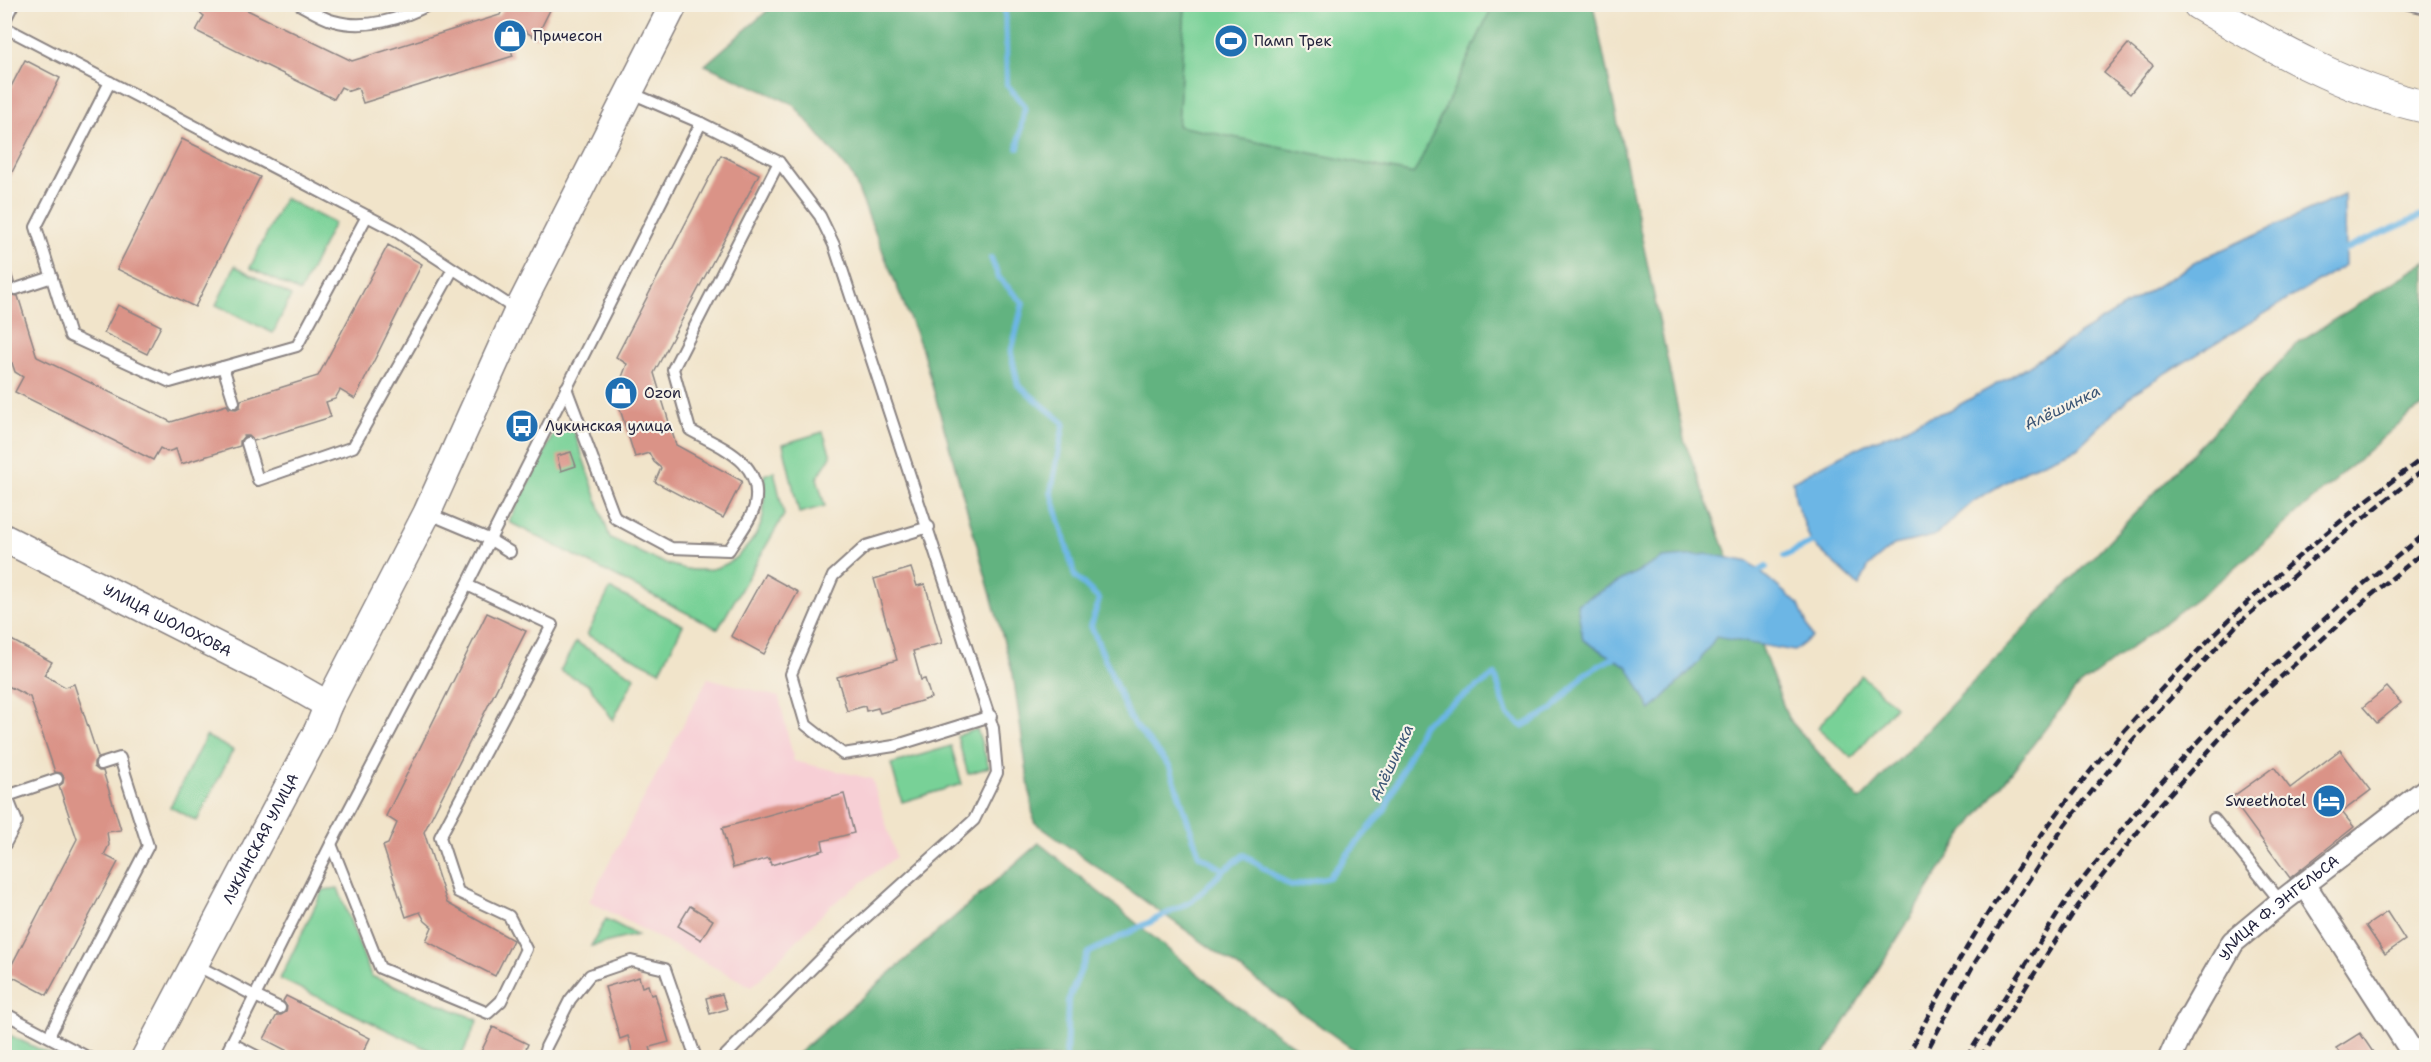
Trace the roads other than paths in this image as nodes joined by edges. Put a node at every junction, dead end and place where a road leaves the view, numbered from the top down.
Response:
1 (13, 4) edge
2 (299, 4) edge
3 (430, 4) edge
4 (674, 4) edge
5 (2199, 4) edge
6 (2408, 4) edge
7 (2427, 8) edge
8 (4, 22) edge
9 (4, 27) edge
10 (110, 82) junction
11 (629, 92) junction
12 (2427, 107) edge
13 (701, 123) junction
14 (779, 162) junction
15 (367, 216) junction
16 (453, 269) junction
17 (52, 277) junction
18 (16, 289) dead end
19 (518, 311) junction
20 (223, 367) junction
21 (566, 388) junction
22 (234, 402) dead end
23 (247, 443) dead end
24 (427, 513) junction
25 (929, 527) junction
26 (4, 538) edge
27 (489, 539) junction
28 (510, 552) dead end
29 (467, 585) junction
30 (328, 705) junction
31 (991, 716) junction
32 (101, 765) dead end
33 (57, 779) dead end
34 (2427, 790) edge
35 (6, 792) edge
36 (2214, 819) dead end
37 (331, 844) junction
38 (4, 846) edge
39 (2304, 884) junction
40 (2281, 902) junction
41 (193, 964) junction
42 (255, 996) junction
43 (280, 1008) dead end
44 (4, 1013) edge
45 (49, 1036) junction
46 (231, 1043) junction
47 (89, 1058) edge
48 (145, 1058) edge
49 (224, 1058) edge
50 (260, 1058) edge
51 (543, 1058) edge
52 (696, 1058) edge
53 (723, 1058) edge
54 (2170, 1058) edge
55 (2416, 1058) edge

1 - 8 lane
2 - 3 lane
4 - 11 street, ЛУКИНСКАЯ УЛИЦА
5 - 12 main road
6 - 7 lane
9 - 10 lane
10 - 15 lane
10 - 17 lane
11 - 13 lane
11 - 19 street, ЛУКИНСКАЯ УЛИЦА
13 - 14 lane
13 - 21 lane
14 - 21 lane
14 - 25 lane
15 - 16 lane
15 - 20 lane
16 - 19 lane
16 - 23 lane
17 - 18 lane
17 - 20 lane
19 - 24 street, ЛУКИНСКАЯ УЛИЦА
20 - 22 lane
21 - 27 lane
24 - 27 lane
24 - 30 street, ЛУКИНСКАЯ УЛИЦА
25 - 31 lane
25 - 31 lane
26 - 30 street, УЛИЦА ШОЛОХОВА
27 - 28 lane
27 - 29 lane
29 - 37 lane
29 - 37 lane
30 - 41 street, ЛУКИНСКАЯ УЛИЦА
31 - 53 lane
32 - 45 lane
33 - 35 lane
34 - 39 street, УЛИЦА Ф. ЭНГЕЛЬСА
35 - 38 lane
36 - 40 lane
37 - 42 lane
39 - 40 street, УЛИЦА Ф. ЭНГЕЛЬСА
39 - 55 street
40 - 54 street, УЛИЦА Ф. ЭНГЕЛЬСА
41 - 42 lane
41 - 48 street, ЛУКИНСКАЯ УЛИЦА
42 - 43 lane
42 - 46 lane
44 - 45 lane
45 - 47 lane
46 - 49 lane
46 - 50 lane
51 - 52 lane

